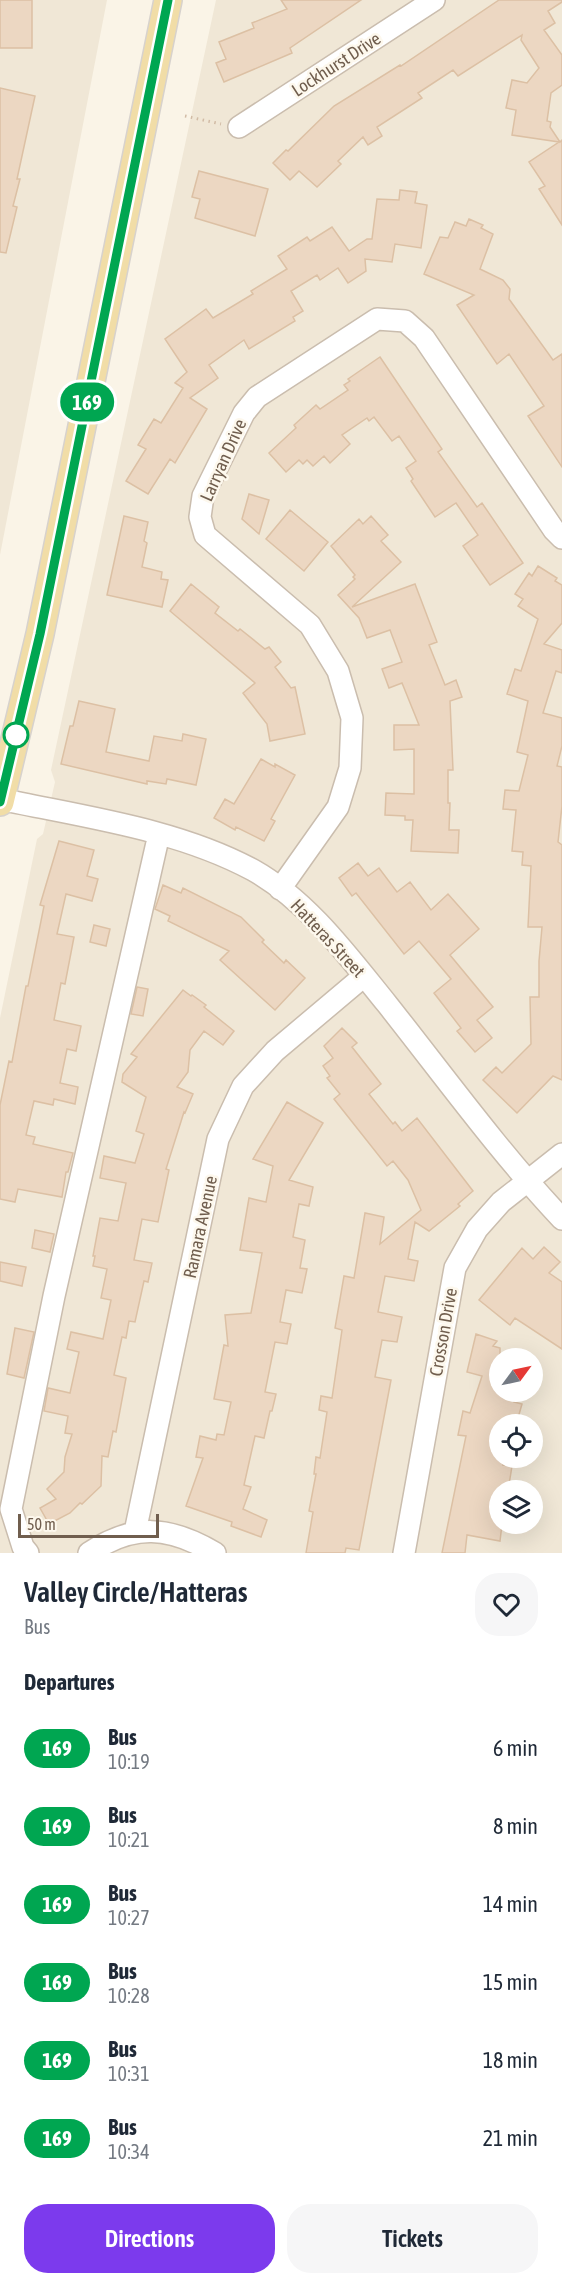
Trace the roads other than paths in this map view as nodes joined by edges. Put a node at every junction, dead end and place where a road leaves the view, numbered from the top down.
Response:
1 (168, 0) edge
2 (434, 0) edge
3 (239, 127) dead end
4 (562, 538) edge
5 (0, 800) edge
6 (159, 834) junction
7 (280, 889) junction
8 (364, 976) junction
9 (562, 1154) edge
10 (528, 1181) junction
11 (562, 1219) edge
12 (135, 1532) junction
13 (28, 1553) edge
14 (89, 1553) edge
15 (215, 1553) edge
16 (404, 1553) edge

1 - 5 main road
2 - 3 street, Lockhurst Drive
4 - 7 street, Larryan Drive
5 - 6 street, Hatteras Street
6 - 7 street, Hatteras Street
6 - 13 street
7 - 8 street, Hatteras Street
8 - 10 street, Hatteras Street
8 - 12 street, Ramara Avenue
9 - 10 street, Crosson Drive
10 - 11 street, Hatteras Street
10 - 16 street, Crosson Drive
12 - 14 street
12 - 15 street

